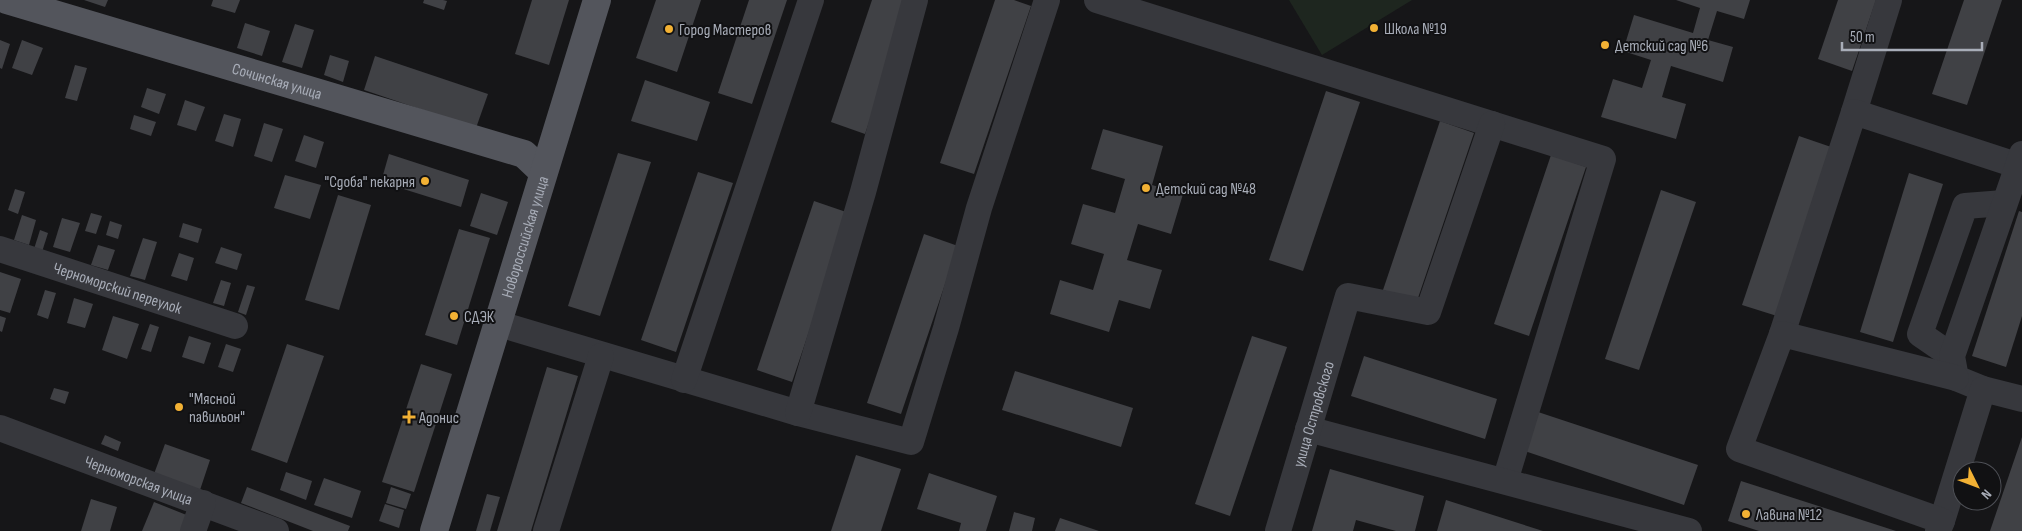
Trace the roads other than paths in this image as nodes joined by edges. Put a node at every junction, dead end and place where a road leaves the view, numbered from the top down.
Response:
1 (7, 0) edge
2 (597, 0) edge
3 (811, 0) edge
4 (915, 0) edge
5 (1046, 0) edge
6 (1097, 0) edge
7 (1889, 0) edge
8 (1854, 112) junction
9 (1492, 124) junction
10 (2021, 162) edge
11 (543, 172) junction
12 (2004, 203) junction
13 (0, 249) edge
14 (496, 323) junction
15 (235, 326) dead end
16 (1782, 334) junction
17 (601, 356) junction
18 (1954, 367) junction
19 (684, 380) junction
20 (1983, 389) junction
21 (2022, 399) edge
22 (798, 413) junction
23 (0, 428) edge
24 (1308, 430) junction
25 (1505, 482) junction
26 (203, 503) junction
27 (1940, 526) edge
28 (193, 531) edge
29 (276, 531) edge
30 (434, 531) edge
31 (546, 531) edge
32 (1278, 531) edge
33 (1690, 531) edge

1 - 11 main road, Сочинская улица
2 - 11 main road, Новороссийская улица
3 - 19 street
4 - 22 street
5 - 22 street
6 - 9 street
7 - 8 street
8 - 10 street
8 - 16 street
9 - 24 street, улица Островского
9 - 25 street
10 - 12 street
11 - 14 main road, Новороссийская улица
12 - 18 street
12 - 18 street
13 - 15 street, Черноморский переулок
14 - 17 street
14 - 30 main road, Новороссийская улица
16 - 18 street
16 - 27 street
17 - 19 street
17 - 31 street
18 - 20 street
19 - 22 street
20 - 21 street
20 - 27 street
23 - 26 street, Черноморская улица
24 - 25 street
24 - 32 street, улица Островского
25 - 33 street
26 - 28 street
26 - 29 street, Черноморская улица

